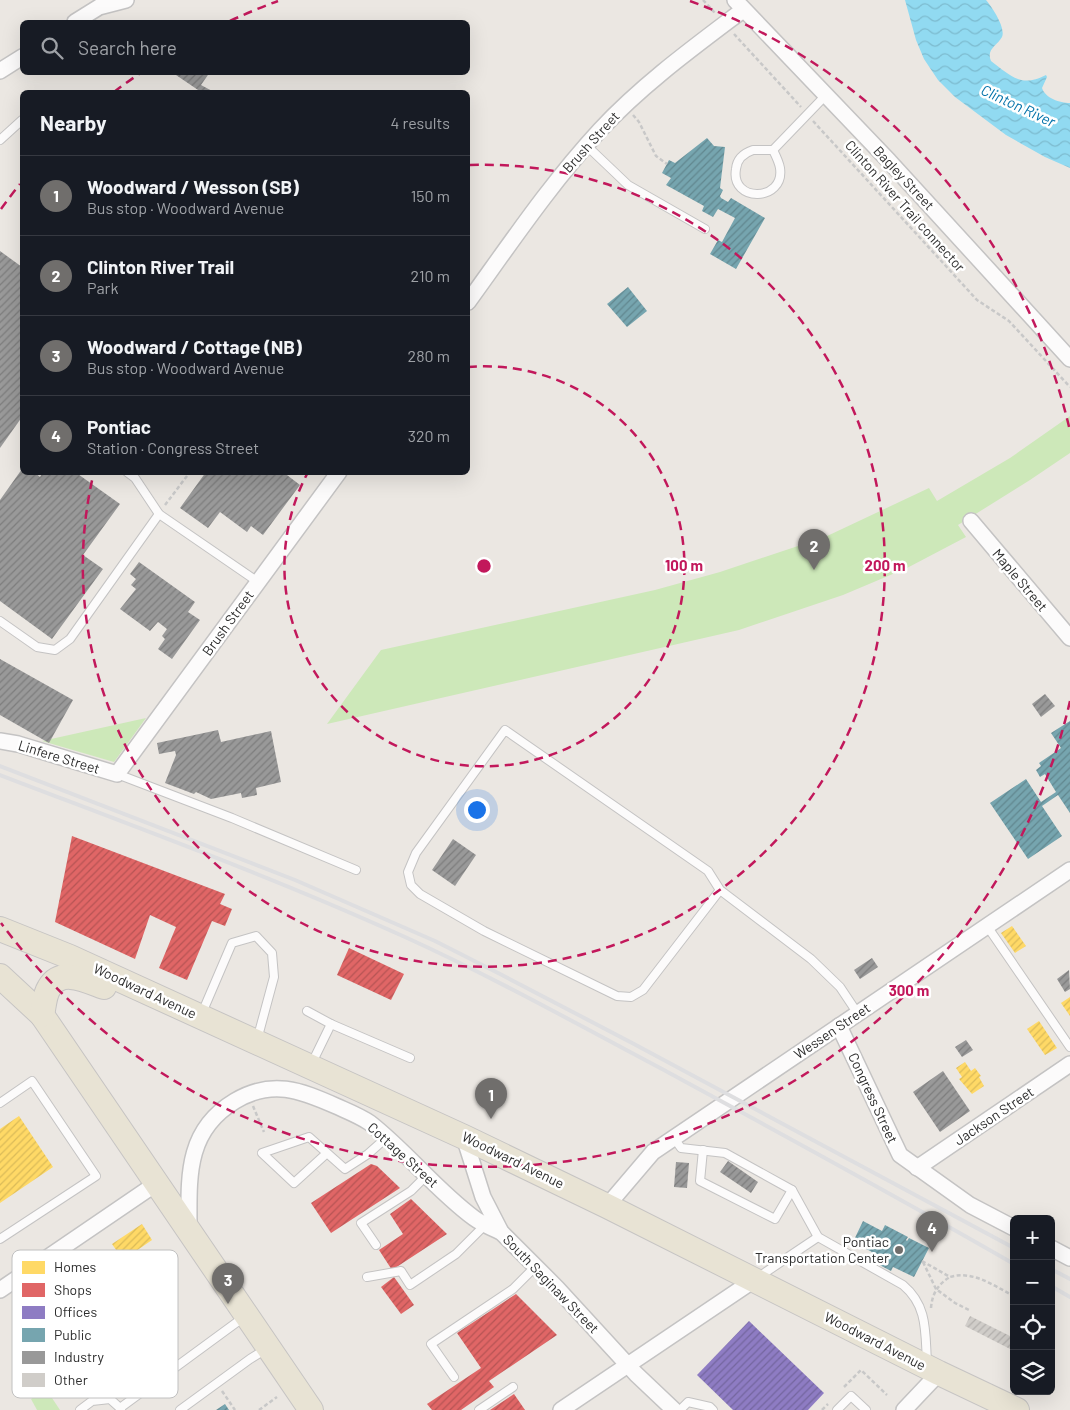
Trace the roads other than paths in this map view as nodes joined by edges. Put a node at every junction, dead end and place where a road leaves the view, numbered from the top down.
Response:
1 (126, 0) edge
2 (739, 5) edge
3 (78, 20) edge
4 (20, 58) edge
5 (0, 72) edge
6 (826, 95) junction
7 (20, 122) edge
8 (0, 140) edge
9 (586, 145) junction
10 (773, 150) junction
11 (706, 229) dead end
12 (470, 299) edge
13 (1070, 359) edge
14 (130, 475) edge
15 (337, 475) edge
16 (159, 514) junction
17 (971, 520) dead end
18 (258, 582) junction
19 (0, 621) edge
20 (1070, 638) edge
21 (0, 740) edge
22 (117, 774) junction
23 (356, 870) dead end
24 (1070, 870) edge
25 (720, 890) junction
26 (987, 926) junction
27 (0, 929) edge
28 (0, 976) edge
29 (307, 1010) dead end
30 (858, 1014) junction
31 (42, 1015) junction
32 (201, 1017) junction
33 (331, 1024) junction
34 (839, 1026) junction
35 (256, 1042) junction
36 (1070, 1047) edge
37 (410, 1058) dead end
38 (1070, 1064) edge
39 (310, 1066) junction
40 (0, 1104) edge
41 (464, 1137) junction
42 (386, 1138) junction
43 (674, 1138) junction
44 (703, 1150) junction
45 (327, 1153) junction
46 (917, 1168) junction
47 (426, 1176) junction
48 (158, 1183) junction
49 (792, 1190) junction
50 (607, 1206) junction
51 (486, 1224) junction
52 (1010, 1226) edge
53 (189, 1230) junction
54 (501, 1232) junction
55 (818, 1237) junction
56 (0, 1239) edge
57 (376, 1245) dead end
58 (59, 1250) edge
59 (1055, 1250) edge
60 (1069, 1257) edge
61 (536, 1266) junction
62 (367, 1276) dead end
63 (754, 1280) junction
64 (12, 1282) edge
65 (0, 1290) edge
66 (247, 1315) junction
67 (269, 1348) junction
68 (628, 1364) junction
69 (178, 1366) edge
70 (933, 1370) junction
71 (454, 1377) dead end
72 (513, 1387) dead end
73 (136, 1398) edge
74 (121, 1409) edge
75 (80, 1410) edge
76 (180, 1410) edge
77 (311, 1410) edge
78 (480, 1410) edge
79 (561, 1410) edge
80 (674, 1410) edge
81 (680, 1410) edge
82 (714, 1410) edge
83 (837, 1410) edge
84 (866, 1410) edge
85 (904, 1410) edge
86 (1017, 1410) edge

1 - 3 street
2 - 6 street, Bagley Street
2 - 9 street, Brush Street
4 - 5 street
6 - 10 lane
6 - 13 street, Bagley Street
7 - 8 lane
9 - 11 lane
9 - 12 street, Brush Street
10 - 10 lane
14 - 16 lane
15 - 18 street, Brush Street
16 - 18 lane
16 - 19 lane
17 - 20 street, Maple Street
18 - 22 street, Brush Street
21 - 22 street, Linfere Street
22 - 23 lane
24 - 26 street, Wessen Street
25 - 25 lane
25 - 30 lane
26 - 30 street, Wessen Street
26 - 36 lane
27 - 32 main road, Woodward Avenue
28 - 31 main road
29 - 33 lane
30 - 34 street, Wessen Street
31 - 32 main road
31 - 48 main road
32 - 35 main road, Woodward Avenue
32 - 35 lane
33 - 37 lane
33 - 39 lane
34 - 43 street, Wessen Street
34 - 46 street, Congress Street
35 - 39 main road, Woodward Avenue
38 - 46 street, Jackson Street
39 - 41 main road, Woodward Avenue
40 - 56 lane
41 - 50 main road, Woodward Avenue
41 - 54 street, South Saginaw Street
42 - 45 lane
42 - 47 street, Cottage Street
42 - 53 street, Cottage Street
43 - 44 lane
43 - 50 street, Wessen Street
44 - 49 lane
44 - 49 lane
45 - 45 lane
46 - 52 street, Congress Street
47 - 51 street, Cottage Street
47 - 57 lane
48 - 53 main road
48 - 58 street
49 - 55 lane
50 - 63 main road, Woodward Avenue
51 - 54 street, Cottage Street
51 - 62 lane
53 - 66 main road
54 - 61 street, South Saginaw Street
55 - 63 lane
55 - 70 lane
59 - 60 street
61 - 68 street, South Saginaw Street
61 - 71 lane
63 - 68 street
63 - 70 main road, Woodward Avenue
64 - 65 street
66 - 67 main road
66 - 69 lane
67 - 76 lane
67 - 77 main road
68 - 79 street
68 - 80 street, South Saginaw Street
70 - 85 street
70 - 86 main road, Woodward Avenue
72 - 78 lane
73 - 74 lane
74 - 75 lane
81 - 82 lane
83 - 84 lane

